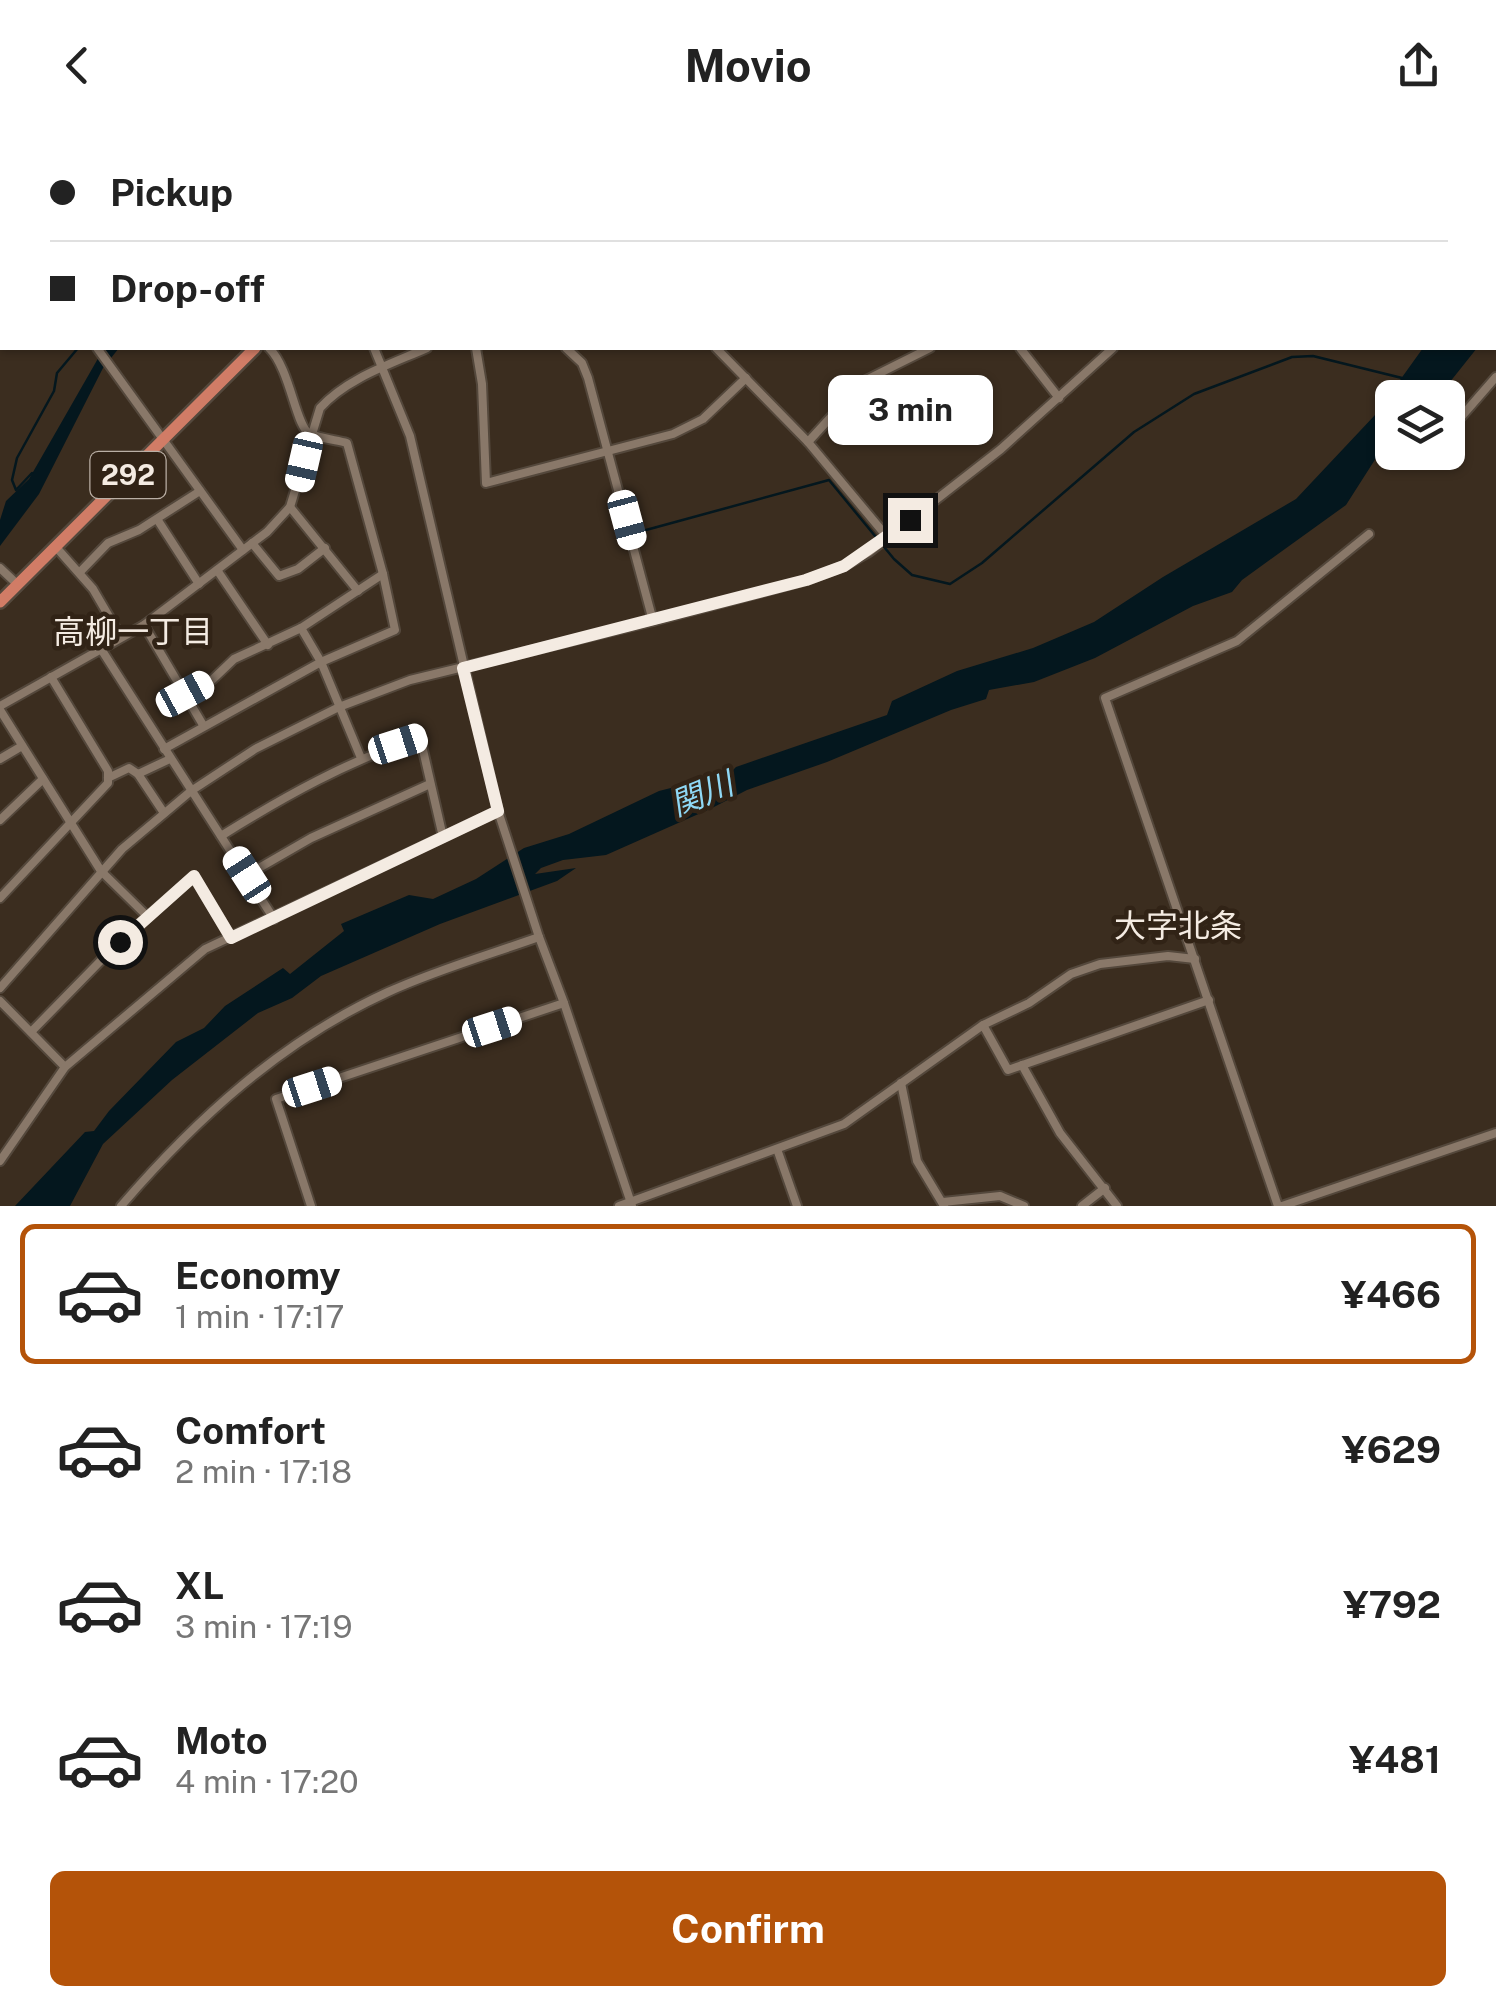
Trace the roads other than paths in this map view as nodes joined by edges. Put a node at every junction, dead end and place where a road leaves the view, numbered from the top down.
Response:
1 (99, 350) edge
2 (253, 350) edge
3 (270, 350) edge
4 (375, 350) edge
5 (422, 350) edge
6 (476, 350) edge
7 (568, 350) edge
8 (718, 350) edge
9 (926, 350) edge
10 (1022, 350) edge
11 (1110, 350) edge
12 (384, 367) junction
13 (1496, 377) edge
14 (746, 378) junction
15 (1059, 398) junction
16 (1465, 413) edge
17 (310, 435) junction
18 (164, 440) junction
19 (808, 442) junction
20 (609, 452) junction
21 (200, 492) junction
22 (290, 507) junction
23 (156, 519) junction
24 (1369, 534) dead end
25 (888, 538) junction
26 (252, 543) junction
27 (55, 546) junction
28 (325, 548) junction
29 (243, 550) junction
30 (2, 569) edge
31 (217, 570) junction
32 (80, 572) junction
33 (384, 574) junction
34 (17, 584) junction
35 (198, 584) junction
36 (358, 591) junction
37 (0, 602) edge
38 (653, 621) junction
39 (144, 625) junction
40 (300, 628) junction
41 (121, 637) junction
42 (268, 645) junction
43 (101, 649) junction
44 (321, 662) junction
45 (463, 668) junction
46 (51, 677) junction
47 (185, 694) junction
48 (340, 706) junction
49 (0, 708) edge
50 (204, 725) junction
51 (22, 746) junction
52 (164, 749) junction
53 (361, 758) junction
54 (170, 759) junction
55 (0, 760) edge
56 (138, 774) junction
57 (108, 778) junction
58 (43, 779) junction
59 (430, 784) junction
60 (190, 791) junction
61 (164, 812) junction
62 (500, 814) junction
63 (0, 820) edge
64 (71, 822) junction
65 (221, 836) junction
66 (443, 836) junction
67 (101, 871) junction
68 (247, 875) junction
69 (0, 898) edge
70 (148, 917) junction
71 (274, 919) junction
72 (538, 937) junction
73 (231, 938) junction
74 (1195, 959) junction
75 (0, 988) edge
76 (1209, 1000) junction
77 (0, 1001) edge
78 (564, 1003) junction
79 (983, 1025) junction
80 (31, 1032) junction
81 (1022, 1064) junction
82 (64, 1067) junction
83 (901, 1083) junction
84 (1496, 1134) edge
85 (0, 1138) edge
86 (11, 1148) junction
87 (777, 1149) junction
88 (0, 1162) edge
89 (1104, 1188) junction
90 (632, 1204) edge
91 (943, 1204) edge
92 (121, 1206) edge
93 (312, 1206) edge
94 (618, 1206) edge
95 (797, 1206) edge
96 (1024, 1206) edge
97 (1082, 1206) edge
98 (1117, 1206) edge
99 (1280, 1206) edge

1 - 18 street
2 - 18 highway, 292
3 - 17 street
4 - 12 street
5 - 12 street
6 - 20 street
7 - 20 street
8 - 14 street
9 - 19 street
10 - 15 street
11 - 15 street
12 - 17 street
12 - 45 street
13 - 16 street
14 - 19 street
14 - 20 street
15 - 25 street
17 - 22 street
17 - 33 street
18 - 21 street
18 - 27 highway, 292
19 - 25 street
20 - 38 street
21 - 23 street
21 - 29 street
22 - 26 street
22 - 28 street
23 - 32 street
23 - 35 street
24 - 74 street
25 - 38 street
26 - 28 street
26 - 29 street
27 - 32 street
27 - 34 highway, 292
28 - 36 street
29 - 31 street
30 - 34 street
31 - 35 street
31 - 42 street
32 - 41 street
33 - 36 street
33 - 44 street
34 - 37 highway, 292
35 - 39 street
36 - 40 street
38 - 45 street
39 - 41 street
39 - 47 street
40 - 42 street
40 - 44 street
41 - 43 street
42 - 47 street
43 - 46 street
43 - 52 street
44 - 48 street
44 - 50 street
45 - 48 street
45 - 62 street
46 - 49 street
46 - 57 street
47 - 50 street
48 - 53 street
48 - 60 street
49 - 51 street
50 - 52 street
51 - 55 street
51 - 58 street
52 - 54 street
53 - 59 street
53 - 65 street
54 - 56 street
54 - 60 street
56 - 57 street
56 - 61 street
57 - 64 street
58 - 63 street
58 - 64 street
59 - 66 street
59 - 68 street
60 - 61 street
60 - 65 street
61 - 67 street
62 - 66 street
62 - 72 street
64 - 67 street
64 - 69 street
65 - 68 street
66 - 71 street
67 - 70 street
67 - 75 street
68 - 71 street
70 - 73 street
70 - 80 street
71 - 73 street
72 - 78 street
72 - 92 street
73 - 82 street
74 - 76 street
74 - 79 street
76 - 81 street
76 - 99 street
77 - 80 street
78 - 90 street
78 - 93 street
79 - 81 street
79 - 83 street
80 - 82 street
81 - 89 street
82 - 86 street
83 - 87 street
83 - 91 street
84 - 99 street
85 - 86 street
86 - 88 street
87 - 90 street
87 - 95 street
89 - 97 street
89 - 98 street
90 - 94 street
91 - 96 street

